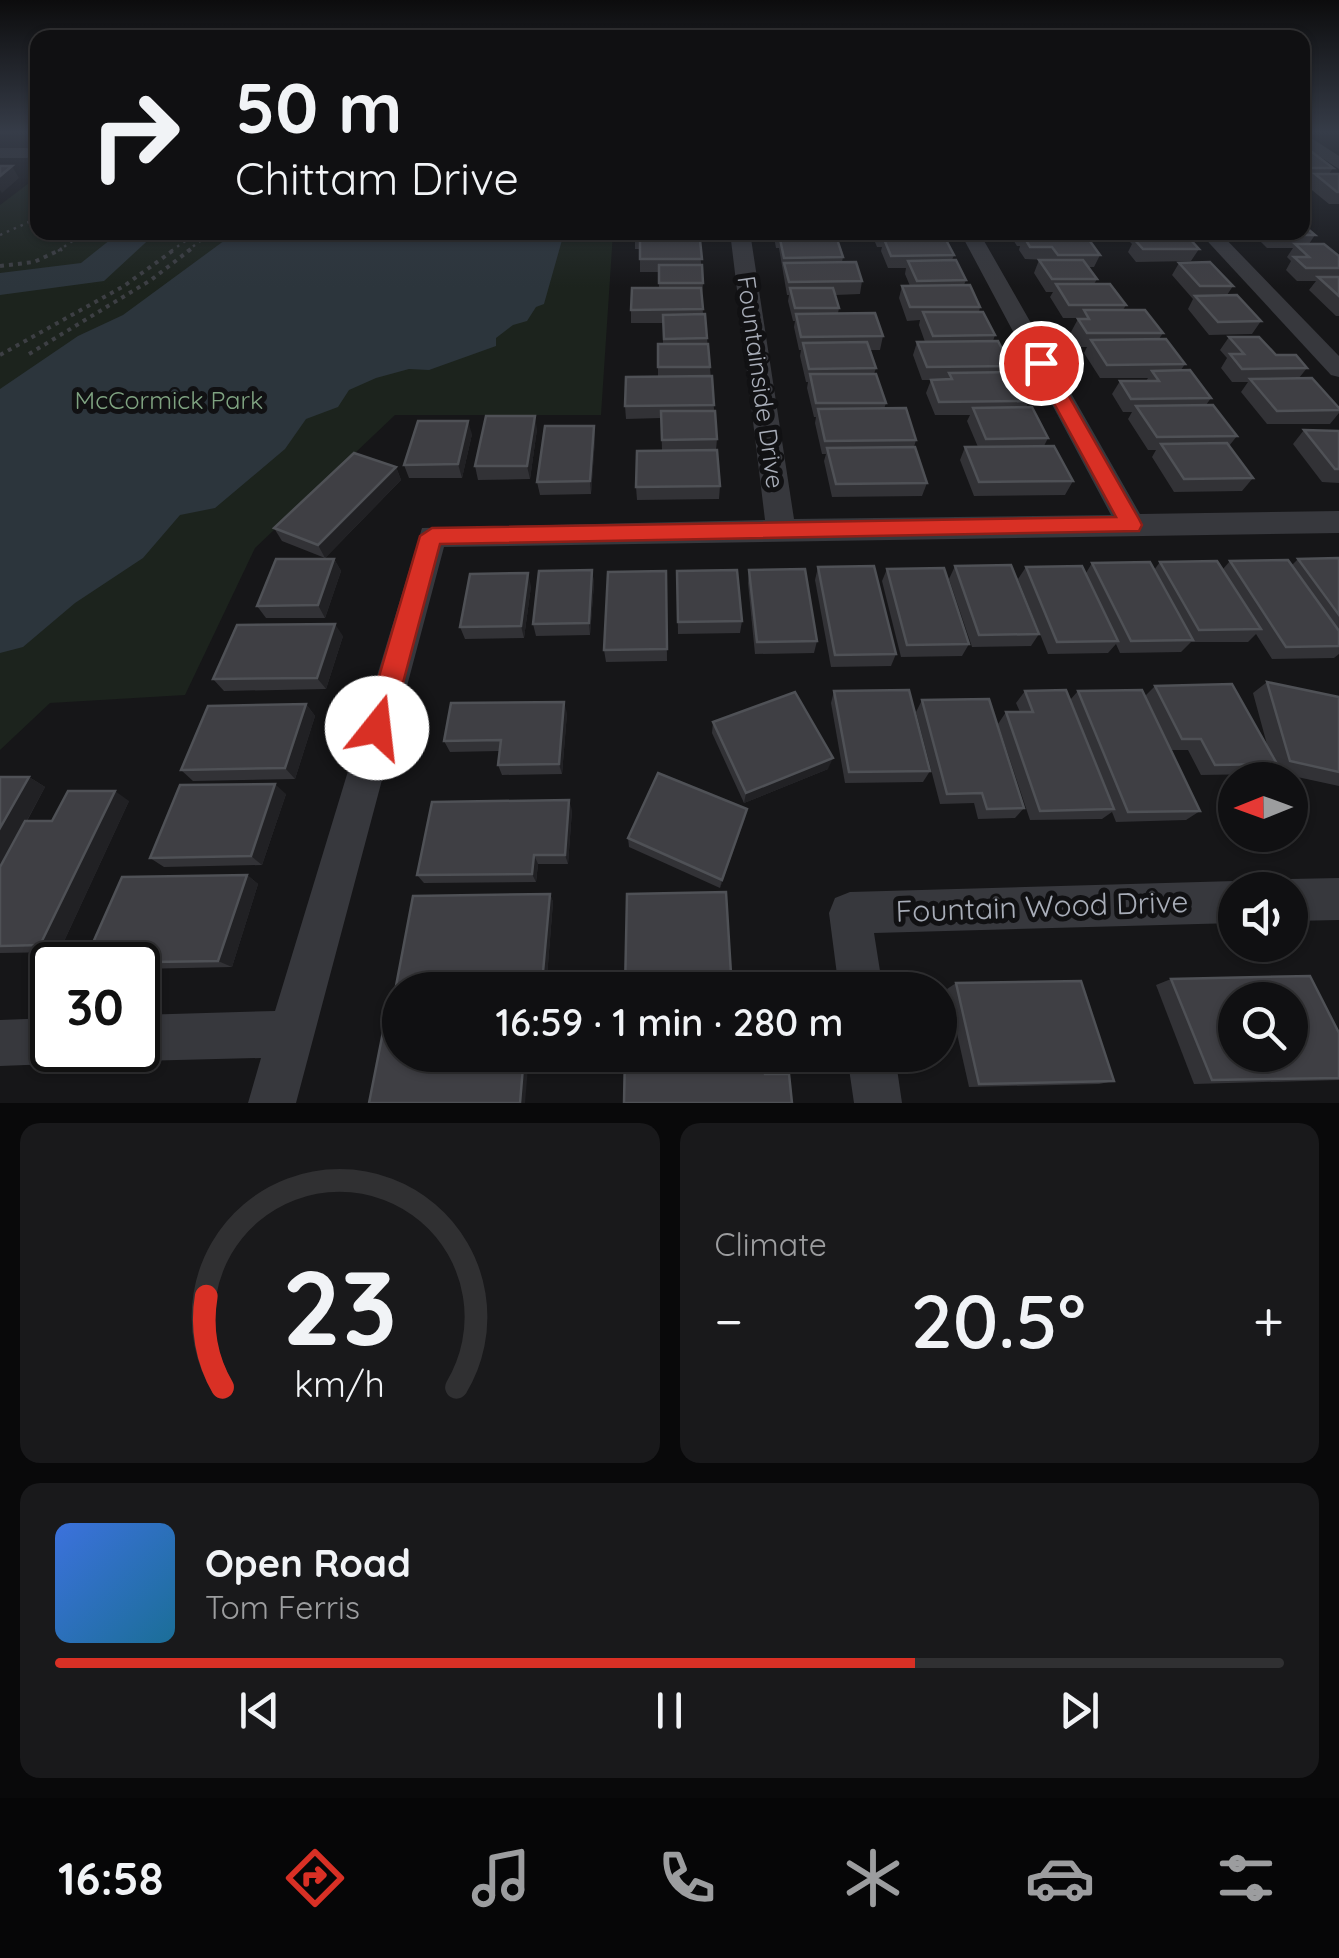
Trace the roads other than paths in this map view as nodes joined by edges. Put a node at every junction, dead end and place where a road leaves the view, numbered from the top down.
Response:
1 (741, 240) edge
2 (973, 240) edge
3 (1216, 240) edge
4 (1339, 370) edge
5 (1339, 522) edge
6 (1131, 525) junction
7 (781, 531) junction
8 (1339, 898) edge
9 (1308, 899) edge
10 (1218, 902) edge
11 (858, 972) edge
12 (290, 1034) junction
13 (160, 1037) edge
14 (30, 1042) edge
15 (0, 1043) edge
16 (873, 1072) edge
17 (272, 1103) edge
18 (878, 1103) edge

1 - 7 street, Fountainside Drive
2 - 6 street
3 - 4 street
5 - 6 street
6 - 7 street
7 - 12 street
8 - 9 street
10 - 11 street, Fountain Wood Drive
12 - 13 street
12 - 17 street
14 - 15 street
16 - 18 street

